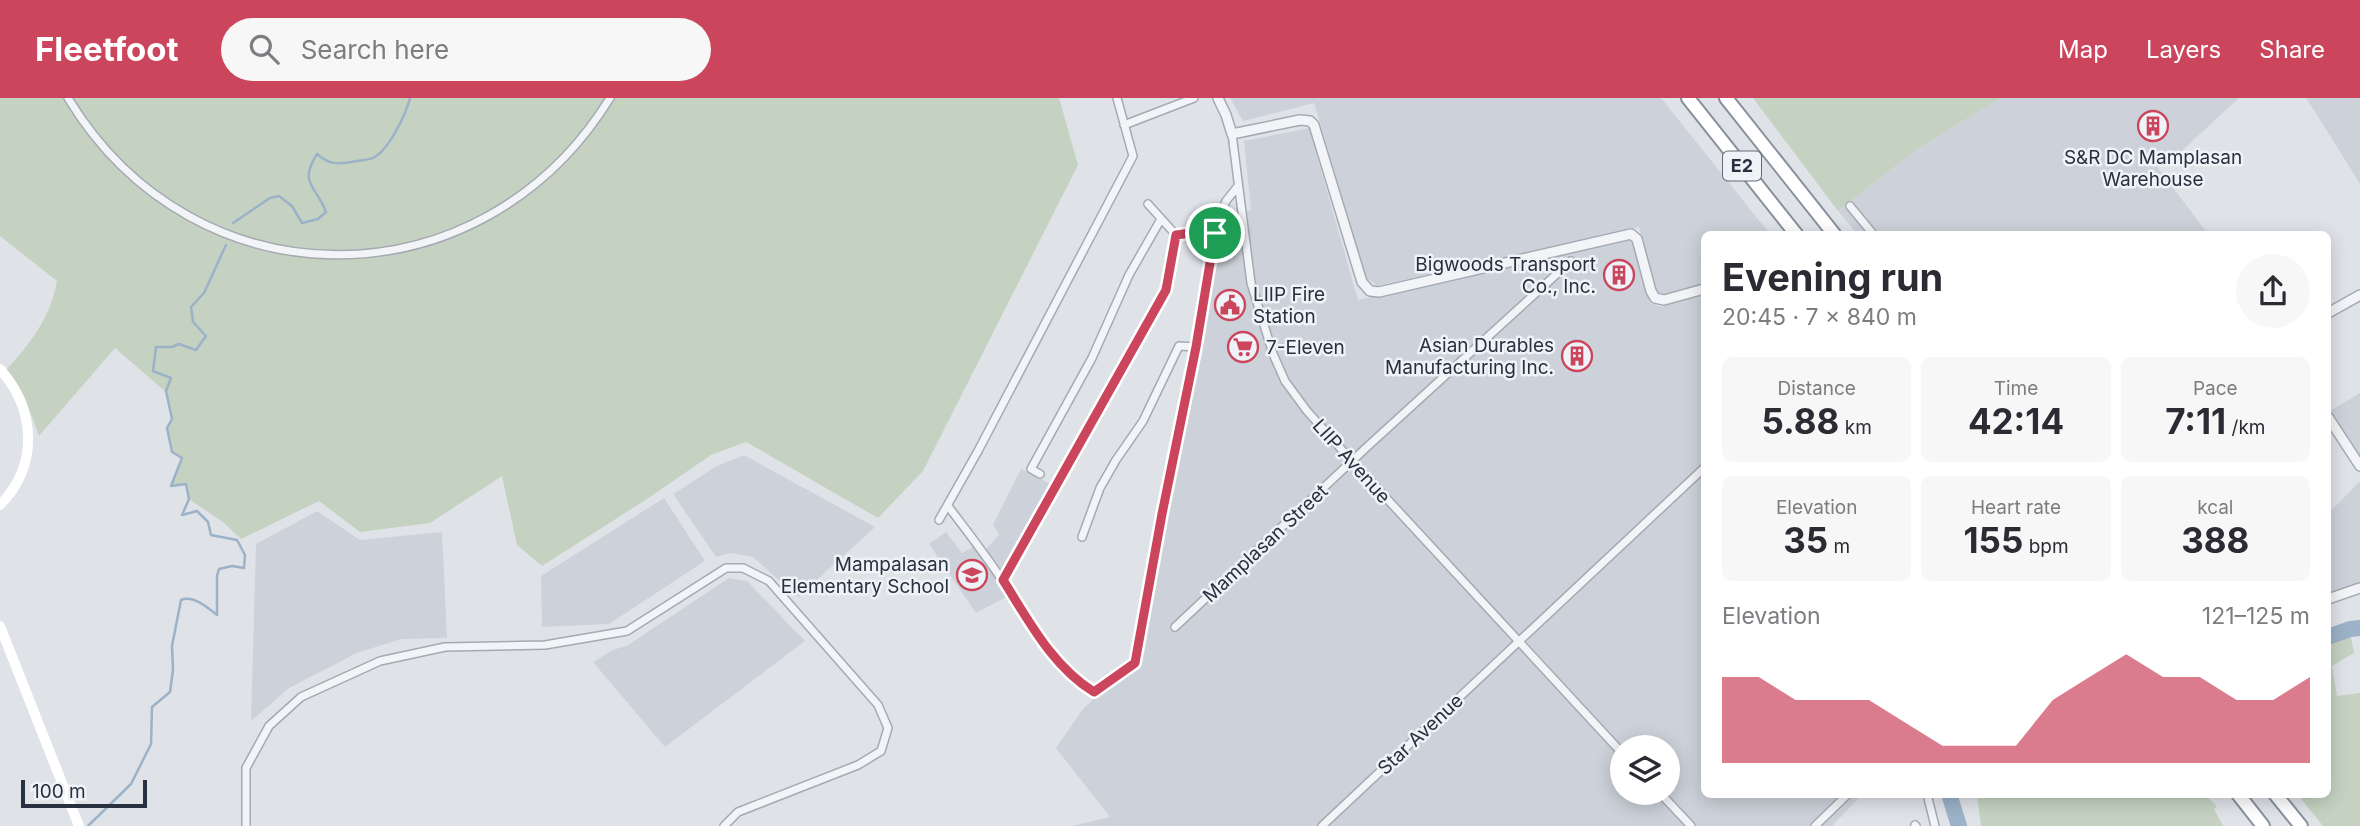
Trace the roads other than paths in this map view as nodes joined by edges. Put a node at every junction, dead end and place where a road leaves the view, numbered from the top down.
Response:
1 (68, 98) edge
2 (610, 98) edge
3 (1117, 98) edge
4 (1194, 98) edge
5 (1217, 98) edge
6 (1688, 98) edge
7 (1727, 98) edge
8 (1124, 125) junction
9 (1232, 134) junction
10 (1238, 186) junction
11 (1147, 204) dead end
12 (1850, 206) dead end
13 (1161, 219) junction
14 (1794, 231) edge
15 (1832, 231) edge
16 (1870, 231) edge
17 (1215, 233) junction
18 (1176, 235) junction
19 (1571, 261) dead end
20 (1701, 290) edge
21 (2360, 295) edge
22 (2331, 311) edge
23 (1196, 347) junction
24 (0, 369) edge
25 (2331, 422) edge
26 (1352, 461) junction
27 (2360, 466) edge
28 (1701, 471) edge
29 (1040, 474) dead end
30 (0, 505) edge
31 (948, 506) junction
32 (939, 520) dead end
33 (1082, 537) dead end
34 (1003, 580) junction
35 (2360, 588) edge
36 (2331, 598) edge
37 (0, 626) edge
38 (1175, 627) dead end
39 (1518, 642) junction
40 (1610, 739) edge
41 (1844, 798) edge
42 (1928, 798) edge
43 (2239, 798) edge
44 (2240, 798) edge
45 (2278, 798) edge
46 (1671, 805) edge
47 (79, 826) edge
48 (246, 826) edge
49 (724, 826) edge
50 (1322, 826) edge
51 (1691, 826) edge
52 (1815, 826) edge
53 (1936, 826) edge
54 (2253, 826) edge
55 (2263, 826) edge
56 (2301, 826) edge

1 - 2 street
3 - 8 street
4 - 8 street
5 - 9 street, LIIP Avenue
6 - 14 highway, E2
7 - 15 highway, E2
8 - 31 street
9 - 10 street, LIIP Avenue
9 - 20 street
10 - 17 street
10 - 26 street, LIIP Avenue
11 - 13 street
12 - 16 street
13 - 18 street
13 - 29 street
17 - 18 street
17 - 23 street
18 - 34 street
19 - 26 street, Mamplasan Street
21 - 22 street
23 - 33 street
23 - 34 street
24 - 30 main road
25 - 27 street
26 - 38 street, Mamplasan Street
26 - 39 street, LIIP Avenue
28 - 39 street, Star Avenue
31 - 32 street
31 - 34 street
35 - 36 street
37 - 47 main road
39 - 40 street, LIIP Avenue
39 - 50 street, Star Avenue
41 - 52 street
42 - 53 street
43 - 54 highway
44 - 55 highway
45 - 56 highway
46 - 51 street
48 - 49 street

